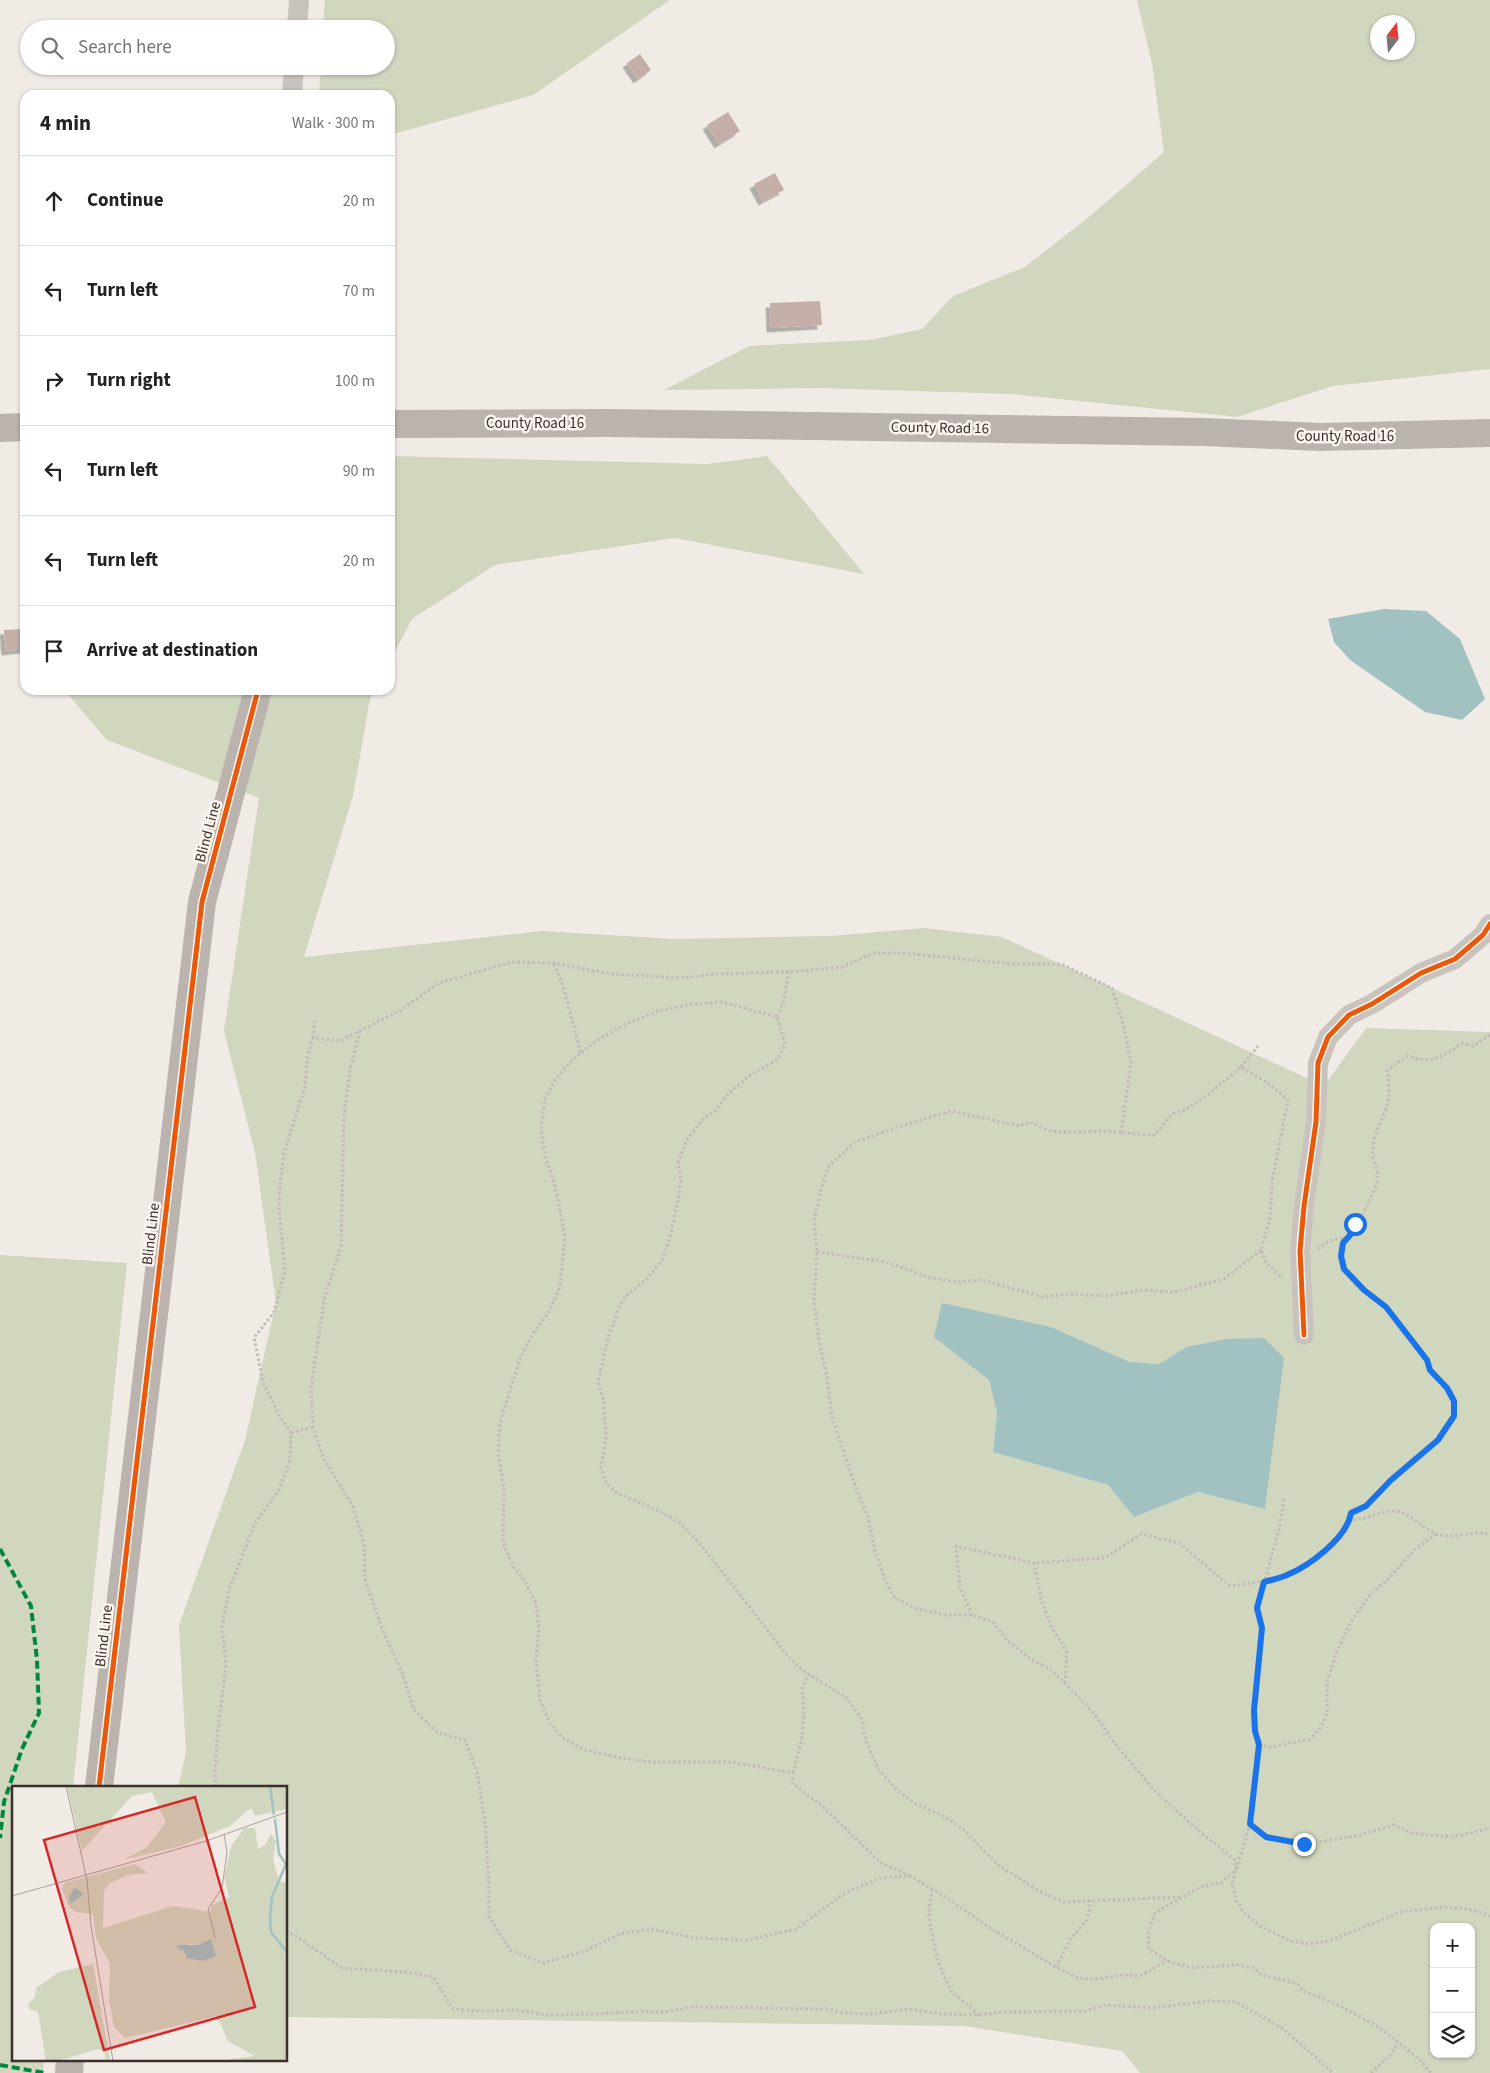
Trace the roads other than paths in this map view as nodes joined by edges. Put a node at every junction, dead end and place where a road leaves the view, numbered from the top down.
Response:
1 (299, 0) edge
2 (298, 20) edge
3 (293, 75) edge
4 (292, 90) edge
5 (395, 424) edge
6 (20, 427) edge
7 (0, 428) edge
8 (1490, 433) edge
9 (257, 695) edge
10 (1490, 924) edge
11 (1304, 1335) dead end
12 (99, 1786) edge
13 (70, 2060) edge
14 (69, 2073) edge

1 - 2 street
3 - 4 street
5 - 8 main road, County Road 16
6 - 7 main road
9 - 12 main road, Blind Line
10 - 11 street
13 - 14 main road

